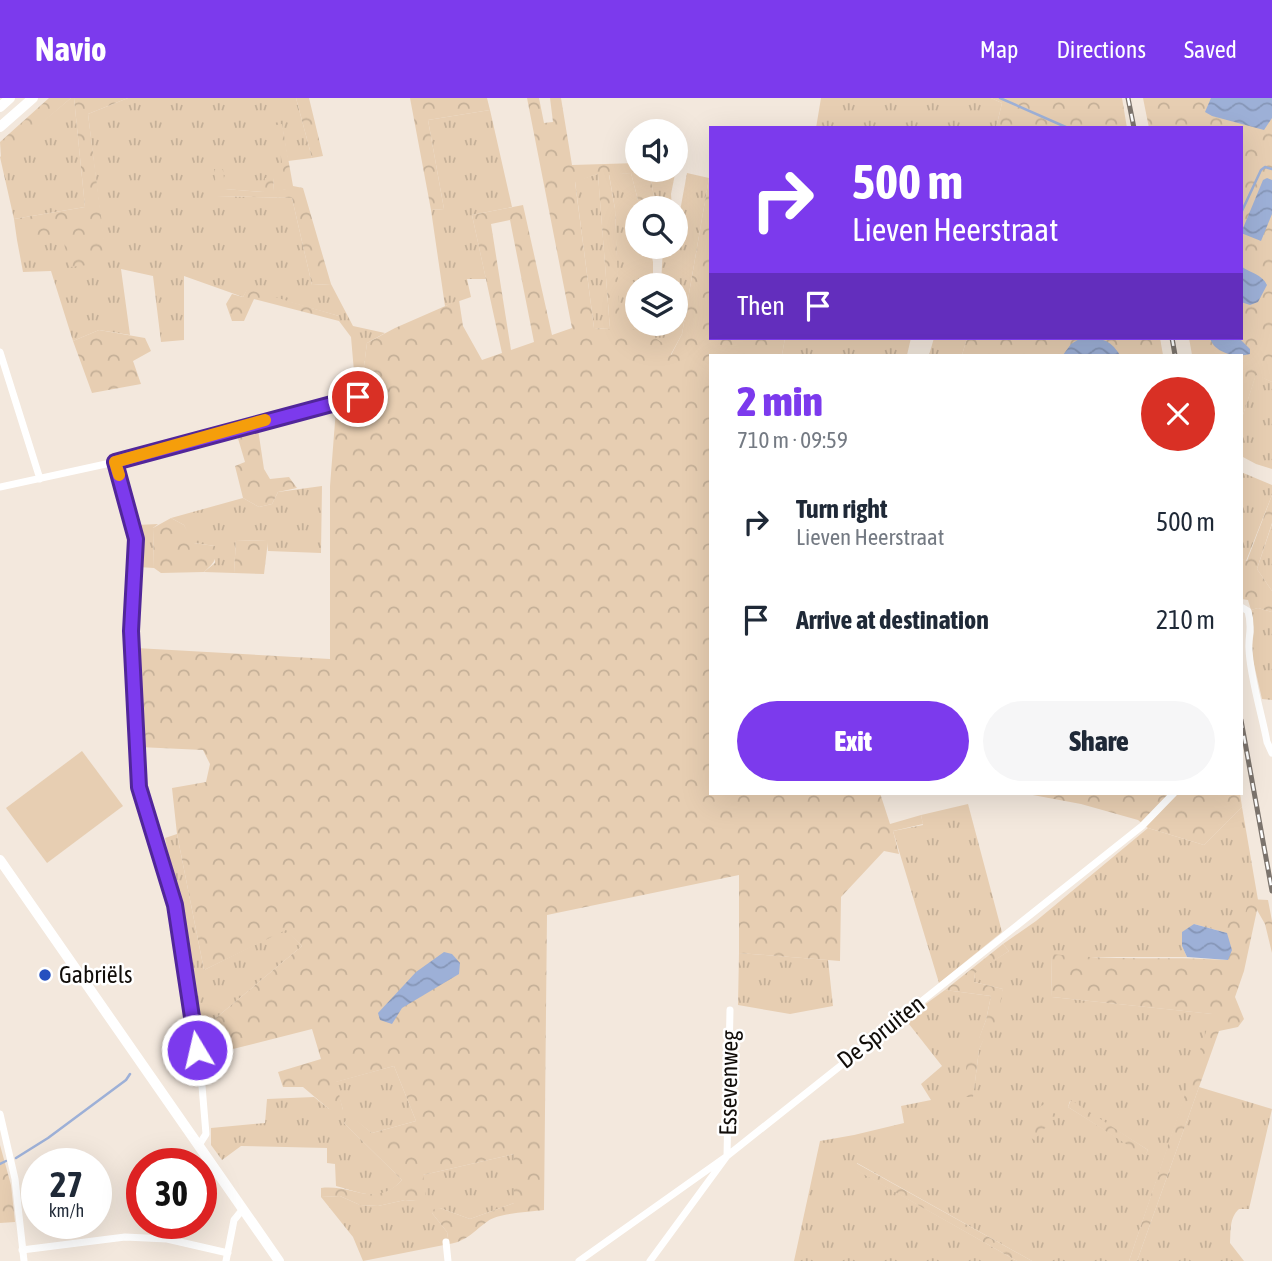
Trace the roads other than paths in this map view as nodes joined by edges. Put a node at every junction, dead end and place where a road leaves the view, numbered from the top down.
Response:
1 (10, 98) edge
2 (33, 98) edge
3 (0, 107) edge
4 (0, 127) edge
5 (0, 352) edge
6 (358, 397) dead end
7 (115, 462) junction
8 (40, 479) junction
9 (0, 487) edge
10 (1243, 608) edge
11 (1272, 753) edge
12 (1172, 795) edge
13 (0, 860) edge
14 (730, 1010) dead end
15 (0, 1114) edge
16 (198, 1145) junction
17 (727, 1156) junction
18 (243, 1209) junction
19 (446, 1242) dead end
20 (22, 1250) junction
21 (227, 1257) edge
22 (24, 1261) edge
23 (279, 1261) edge
24 (448, 1261) edge
25 (579, 1261) edge
26 (650, 1261) edge

1 - 3 main road
2 - 4 main road
5 - 8 street
6 - 7 street
7 - 8 street
7 - 16 street
8 - 9 street
10 - 11 street
12 - 17 street, De Spruiten
13 - 16 main road
14 - 17 street, Essevenweg
15 - 20 street
16 - 18 main road
17 - 25 street, De Spruiten
17 - 26 street
18 - 21 street
18 - 23 main road
19 - 24 street
20 - 21 street
20 - 22 street

